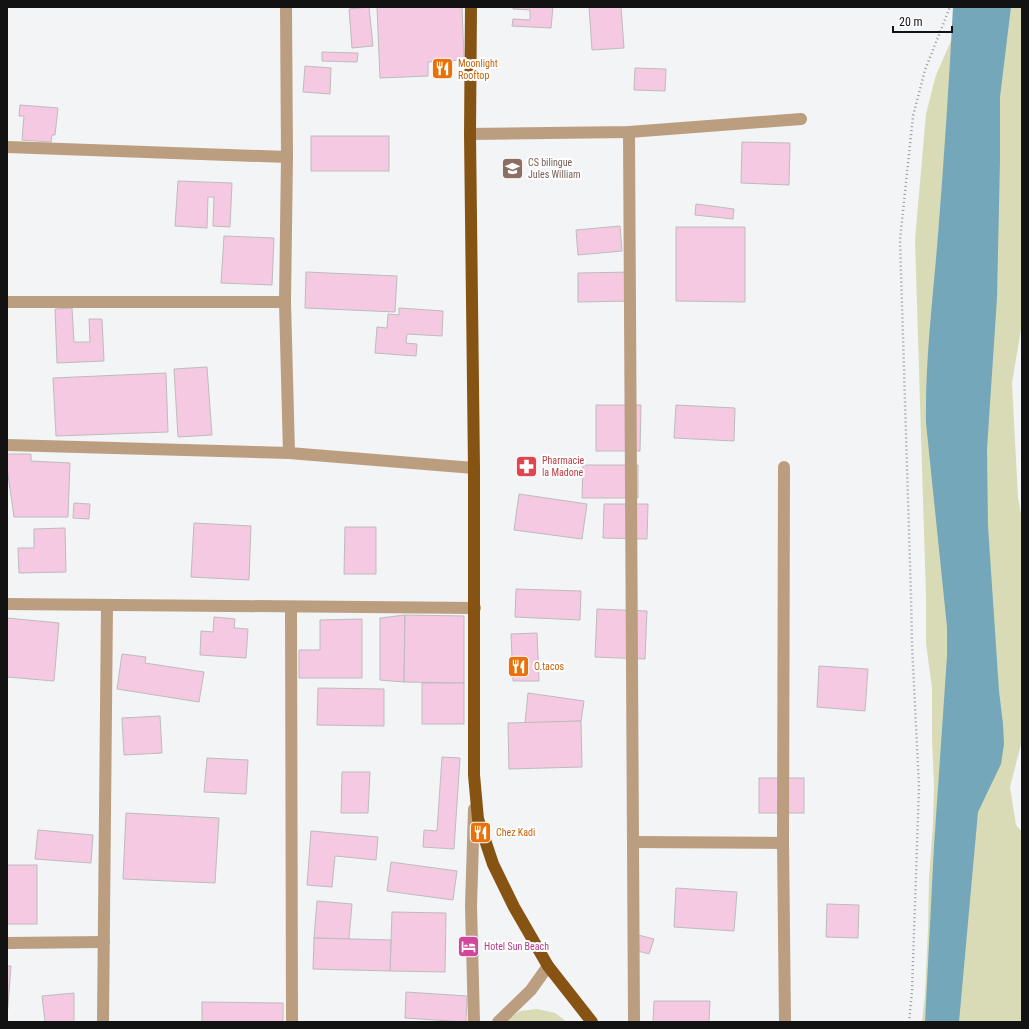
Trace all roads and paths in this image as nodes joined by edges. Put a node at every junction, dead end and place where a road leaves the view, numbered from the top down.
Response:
1 (286, 7) edge
2 (471, 7) edge
3 (950, 7) edge
4 (801, 119) dead end
5 (629, 132) junction
6 (470, 134) junction
7 (7, 147) edge
8 (287, 157) junction
9 (7, 302) edge
10 (286, 302) junction
11 (7, 445) edge
12 (288, 452) junction
13 (784, 467) dead end
14 (474, 468) junction
15 (7, 604) edge
16 (107, 605) junction
17 (290, 606) junction
18 (475, 608) junction
19 (474, 775) junction
20 (633, 842) junction
21 (783, 843) junction
22 (104, 942) junction
23 (7, 943) edge
24 (548, 966) junction
25 (103, 1022) edge
26 (292, 1022) edge
27 (474, 1022) edge
28 (498, 1022) edge
29 (592, 1022) edge
30 (634, 1022) edge
31 (785, 1022) edge
32 (909, 1022) edge

1 - 8 street
2 - 6 main road
3 - 32 path
4 - 5 street
5 - 6 street
5 - 20 street
6 - 14 main road
7 - 8 street
8 - 10 street
9 - 10 street
10 - 12 street
11 - 12 street
12 - 14 street
13 - 21 street
14 - 18 main road
15 - 16 street
16 - 17 street
16 - 22 street
17 - 18 street
17 - 26 street
18 - 19 main road
19 - 24 main road
19 - 27 street
20 - 21 street
20 - 30 street
21 - 31 street
22 - 23 street
22 - 25 street
24 - 28 street
24 - 29 main road

